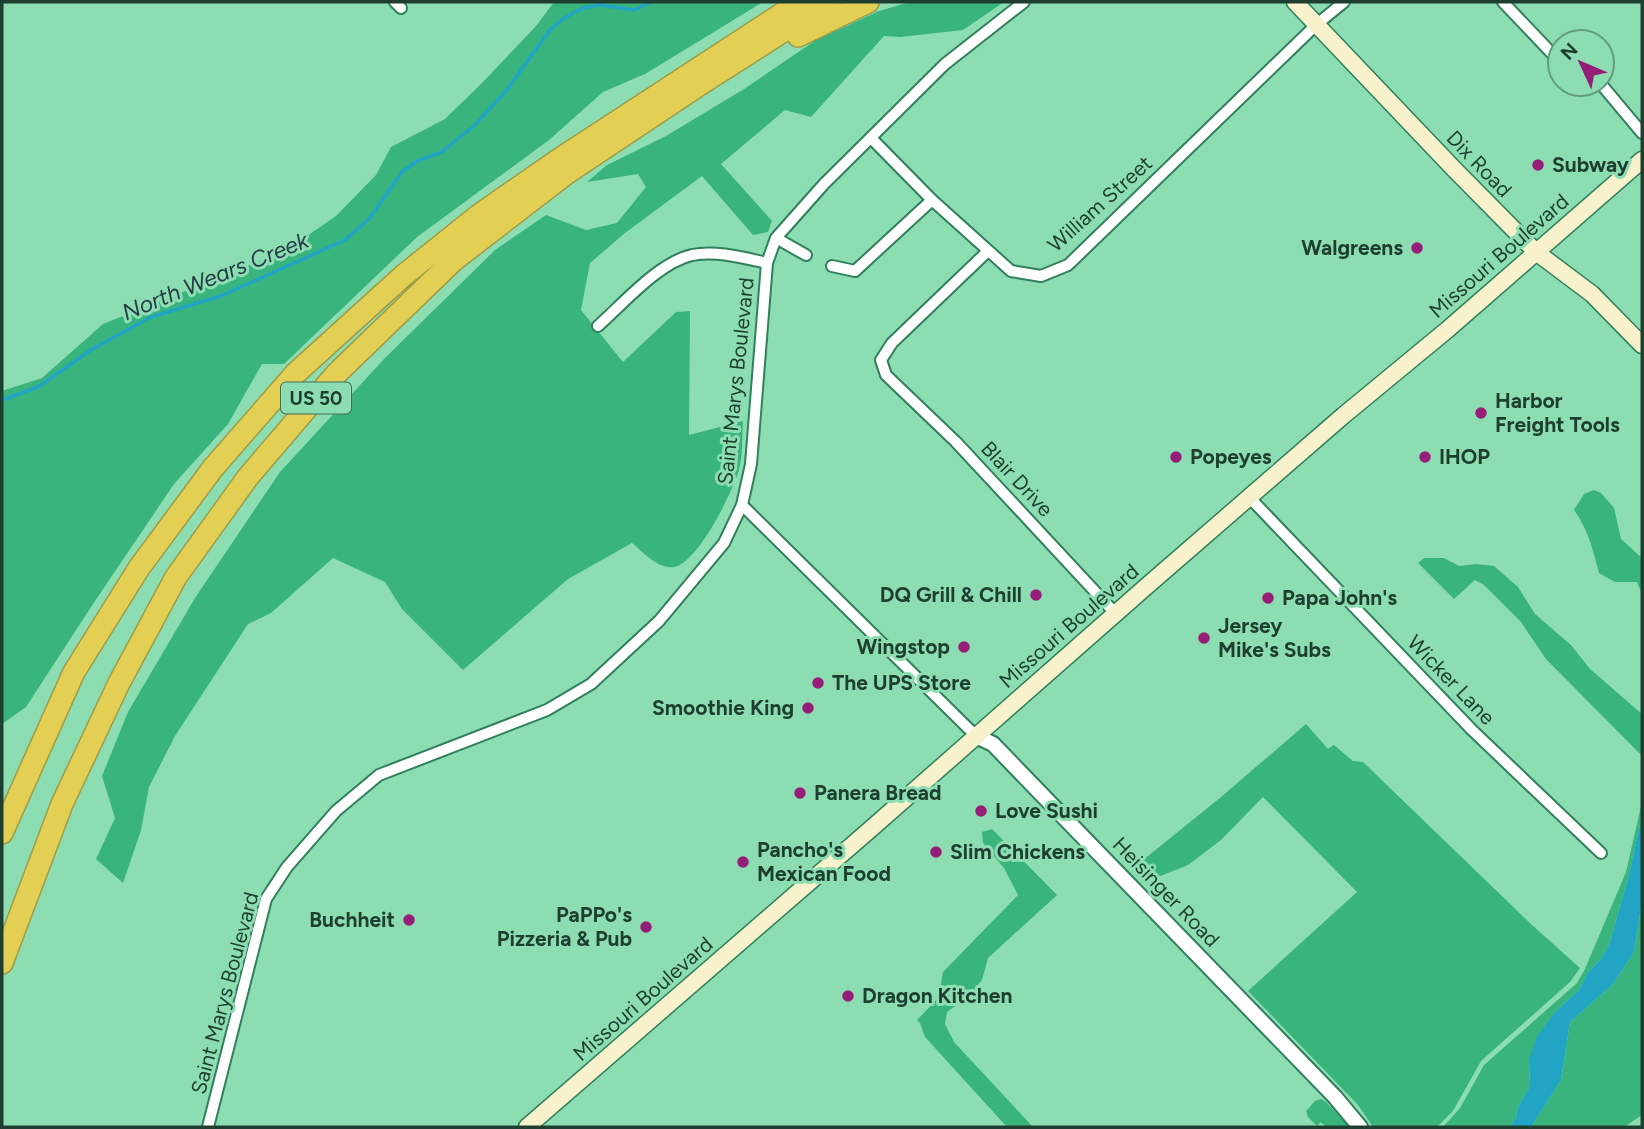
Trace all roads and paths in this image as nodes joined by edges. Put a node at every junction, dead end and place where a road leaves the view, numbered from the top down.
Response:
1 (785, 2) edge
2 (800, 2) edge
3 (829, 2) edge
4 (868, 2) edge
5 (1024, 2) edge
6 (1295, 2) edge
7 (1344, 2) edge
8 (1503, 2) edge
9 (1316, 25) junction
10 (1546, 47) edge
11 (712, 59) junction
12 (699, 85) junction
13 (1613, 98) edge
14 (1642, 133) edge
15 (871, 138) junction
16 (1642, 160) edge
17 (932, 200) junction
18 (775, 238) junction
19 (988, 251) junction
20 (1536, 252) junction
21 (806, 256) dead end
22 (767, 262) junction
23 (832, 266) dead end
24 (598, 327) dead end
25 (1642, 345) edge
26 (1249, 497) junction
27 (741, 505) junction
28 (1115, 613) junction
29 (976, 736) junction
30 (2, 833) edge
31 (1601, 853) dead end
32 (2, 963) edge
33 (208, 1127) edge
34 (527, 1127) edge
35 (1360, 1127) edge

1 - 11 highway
2 - 11 highway, US 50
3 - 12 highway, US 50
4 - 12 highway
5 - 15 street, Saint Marys Boulevard
6 - 9 main road, Dix Road
7 - 9 street, William Street
8 - 10 street
9 - 19 street, William Street
9 - 20 main road, Dix Road
11 - 30 highway, US 50
12 - 32 highway, US 50
13 - 14 street
15 - 17 street, William Street
15 - 18 street, Saint Marys Boulevard
16 - 20 main road, Missouri Boulevard
17 - 19 street, William Street
17 - 23 street
18 - 21 street
18 - 22 street, Saint Marys Boulevard
19 - 28 street, Blair Drive
20 - 25 main road, Dix Road
20 - 26 main road, Missouri Boulevard
22 - 24 street
22 - 27 street, Saint Marys Boulevard
26 - 28 main road, Missouri Boulevard
26 - 31 street, Wicker Lane
27 - 29 street, Heisinger Road
27 - 33 street, Saint Marys Boulevard
28 - 29 main road, Missouri Boulevard
29 - 34 main road, Missouri Boulevard
29 - 35 street, Heisinger Road

